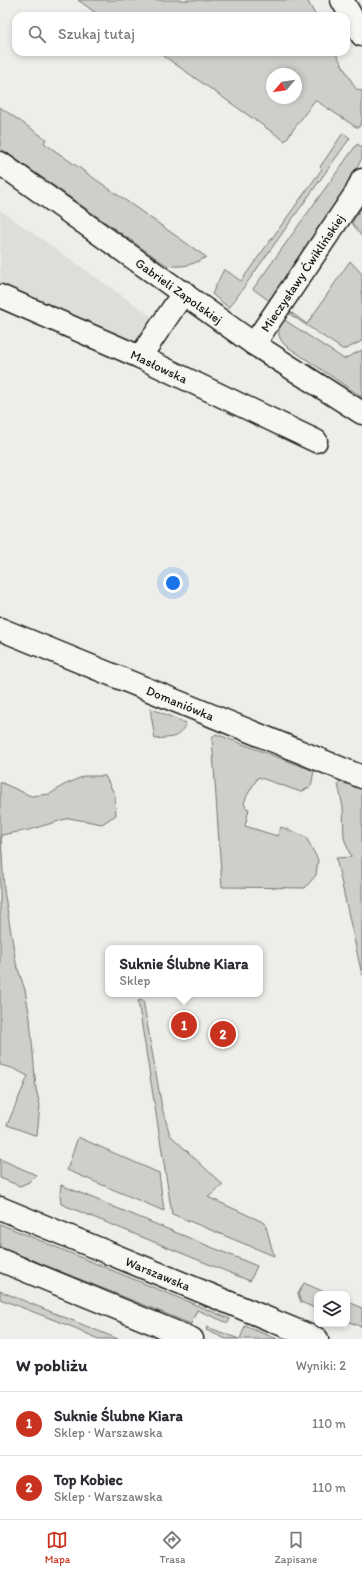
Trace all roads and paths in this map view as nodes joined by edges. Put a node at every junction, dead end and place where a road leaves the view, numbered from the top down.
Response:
1 (342, 0) edge
2 (349, 12) edge
3 (350, 14) edge
4 (362, 35) edge
5 (0, 163) edge
6 (362, 180) edge
7 (184, 292) junction
8 (0, 296) edge
9 (254, 344) junction
10 (140, 357) junction
11 (362, 413) edge
12 (316, 441) dead end
13 (0, 628) edge
14 (362, 777) edge
15 (0, 1208) edge
16 (0, 1260) edge
17 (192, 1339) edge
18 (317, 1339) edge

1 - 2 street
3 - 4 street
5 - 7 street, Gabrieli Zapolskiej
6 - 9 street, Mieczysławy Ćwiklińskiej
7 - 9 street, Gabrieli Zapolskiej
7 - 10 street
8 - 10 street, Masłowska
9 - 11 street, Gabrieli Zapolskiej
10 - 12 street, Masłowska
13 - 14 street, Domaniówka
15 - 18 street, Warszawska
16 - 17 street

